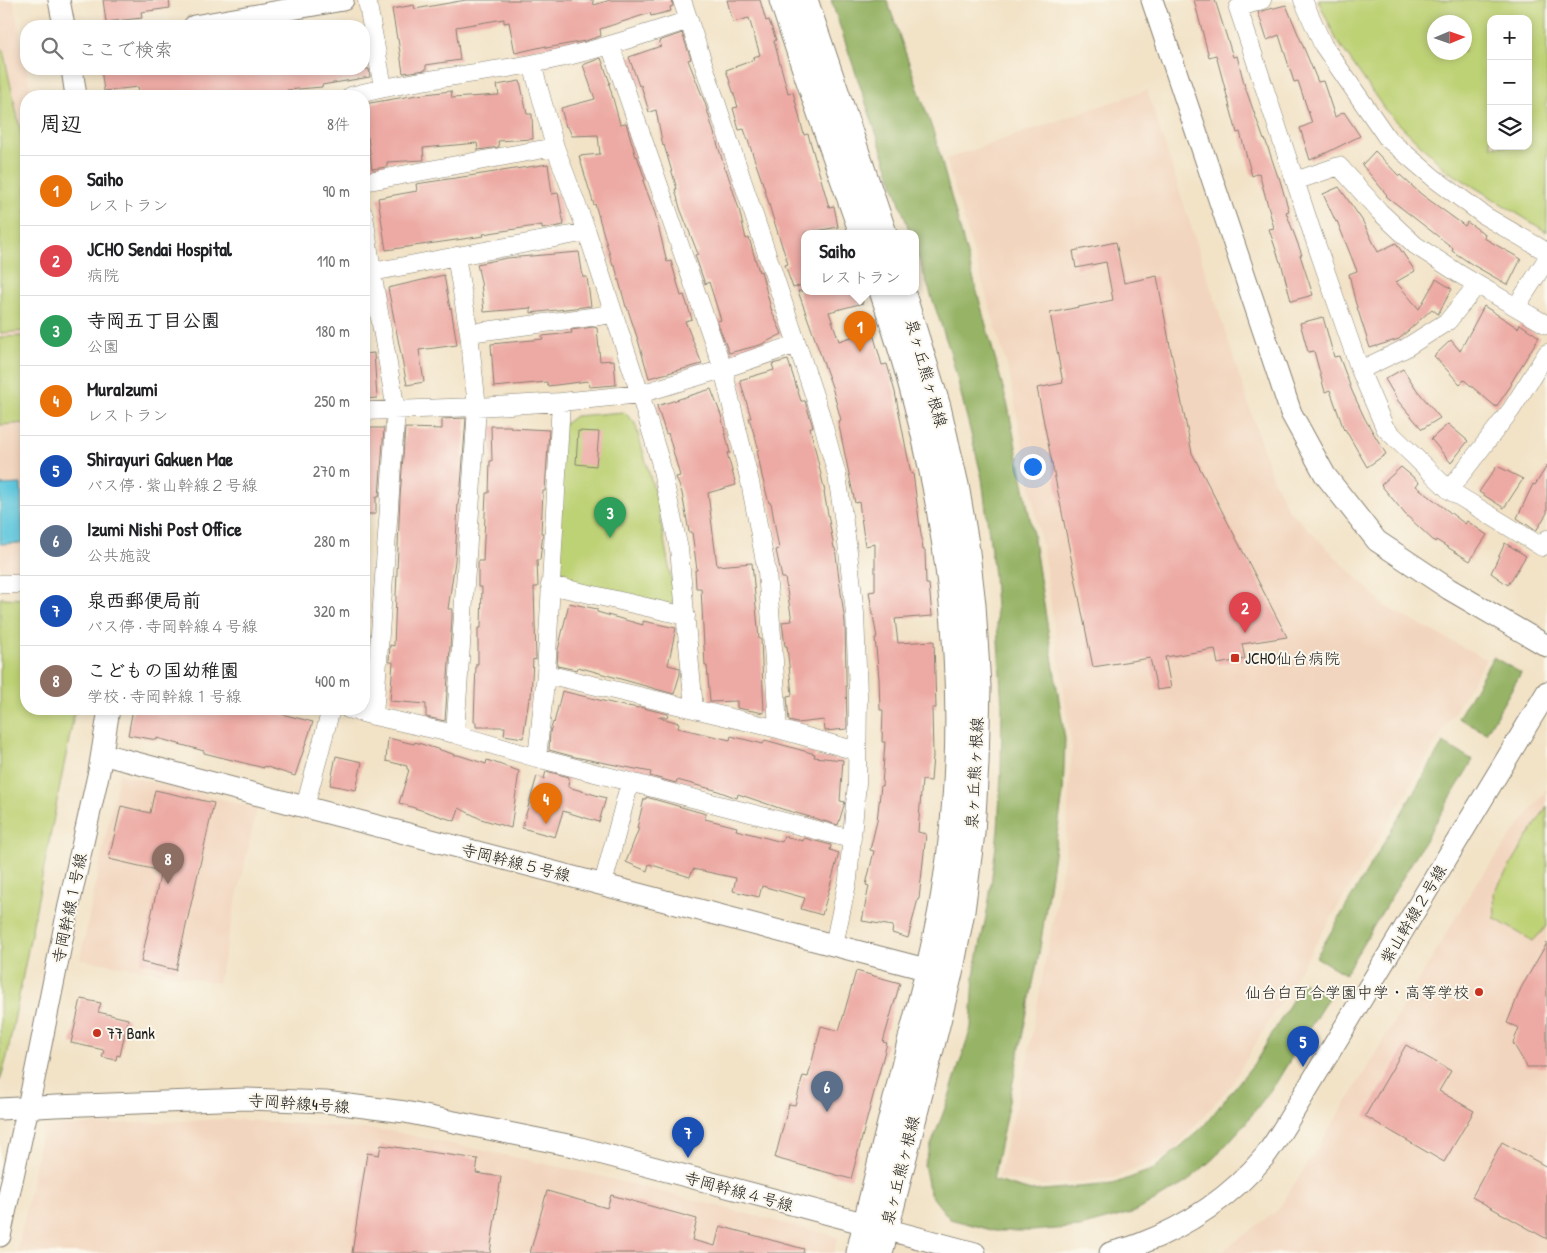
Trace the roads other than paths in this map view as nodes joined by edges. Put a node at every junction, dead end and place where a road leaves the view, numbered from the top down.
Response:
1 (59, 0) edge
2 (343, 0) edge
3 (367, 0) edge
4 (682, 0) edge
5 (782, 0) edge
6 (805, 0) edge
7 (1152, 0) edge
8 (1262, 0) edge
9 (1303, 0) edge
10 (63, 20) edge
11 (228, 20) edge
12 (689, 20) junction
13 (610, 45) junction
14 (532, 64) junction
15 (73, 75) edge
16 (383, 88) junction
17 (75, 90) edge
18 (370, 91) edge
19 (555, 147) junction
20 (370, 181) edge
21 (1295, 181) junction
22 (861, 230) edge
23 (883, 230) edge
24 (587, 232) junction
25 (1547, 252) edge
26 (456, 256) junction
27 (370, 258) edge
28 (1547, 258) edge
29 (372, 272) junction
30 (1477, 285) junction
31 (883, 295) edge
32 (903, 295) edge
33 (1516, 307) junction
34 (614, 314) junction
35 (1547, 325) edge
36 (469, 333) junction
37 (797, 344) junction
38 (1547, 353) edge
39 (723, 369) junction
40 (1360, 370) junction
41 (640, 394) junction
42 (561, 402) junction
43 (477, 407) junction
44 (396, 410) junction
45 (370, 411) edge
46 (1449, 490) junction
47 (1547, 539) edge
48 (0, 584) edge
49 (20, 584) edge
50 (550, 585) junction
51 (686, 616) junction
52 (1547, 646) edge
53 (546, 674) junction
54 (1547, 692) edge
55 (694, 708) junction
56 (108, 715) edge
57 (330, 715) edge
58 (370, 715) edge
59 (374, 716) junction
60 (778, 729) junction
61 (455, 734) junction
62 (857, 751) junction
63 (102, 754) junction
64 (537, 758) junction
65 (630, 782) junction
66 (305, 807) junction
67 (851, 838) junction
68 (602, 884) junction
69 (834, 945) junction
70 (929, 970) junction
71 (28, 1107) junction
72 (0, 1109) edge
73 (593, 1152) joint
74 (0, 1236) edge
75 (877, 1236) edge
76 (1142, 1248) edge
77 (859, 1253) edge
78 (975, 1253) edge
79 (1110, 1253) edge

1 - 10 street
2 - 11 street
3 - 16 street
4 - 12 street
5 - 22 main road
6 - 23 main road
7 - 52 street
8 - 21 street
9 - 25 street
12 - 13 street
12 - 37 street
13 - 14 street
13 - 39 street
14 - 16 street
14 - 19 street
15 - 17 street
16 - 18 street
19 - 20 street
19 - 24 street
21 - 30 street
21 - 40 street
24 - 26 street
24 - 34 street
26 - 29 street
26 - 36 street
27 - 29 street
28 - 33 street
29 - 44 street
30 - 33 street
30 - 40 street
31 - 70 main road, 泉ヶ丘熊ヶ根線
32 - 75 main road, 泉ヶ丘熊ヶ根線
33 - 35 street
34 - 36 street
34 - 41 street
36 - 43 street
37 - 39 street
37 - 62 street
38 - 46 street
39 - 41 street
39 - 60 street
40 - 46 street
41 - 42 street
41 - 51 street
42 - 43 street
42 - 50 street
43 - 44 street
43 - 61 street
44 - 45 street
44 - 59 street
46 - 47 street
48 - 49 street
50 - 51 street
50 - 53 street
51 - 55 street
53 - 55 street
53 - 64 street
54 - 76 street, 紫山幹線２号線
55 - 60 street
56 - 63 street, 寺岡幹線１号線
57 - 66 street
58 - 59 street
59 - 61 street
60 - 62 street
61 - 64 street
62 - 67 street
63 - 66 street, 寺岡幹線５号線
63 - 71 street, 寺岡幹線１号線
64 - 65 street
65 - 67 street
65 - 68 street
66 - 68 street, 寺岡幹線５号線
67 - 69 street
68 - 69 street, 寺岡幹線５号線
69 - 70 street, 寺岡幹線５号線
70 - 75 main road, 泉ヶ丘熊ヶ根線
71 - 72 street, 寺岡幹線4号線
71 - 73 street, 寺岡幹線4号線
71 - 74 street, 寺岡幹線１号線
73 - 75 street, 寺岡幹線４号線
75 - 77 main road, 泉ヶ丘熊ヶ根線
75 - 78 street
76 - 79 street, 紫山幹線２号線

